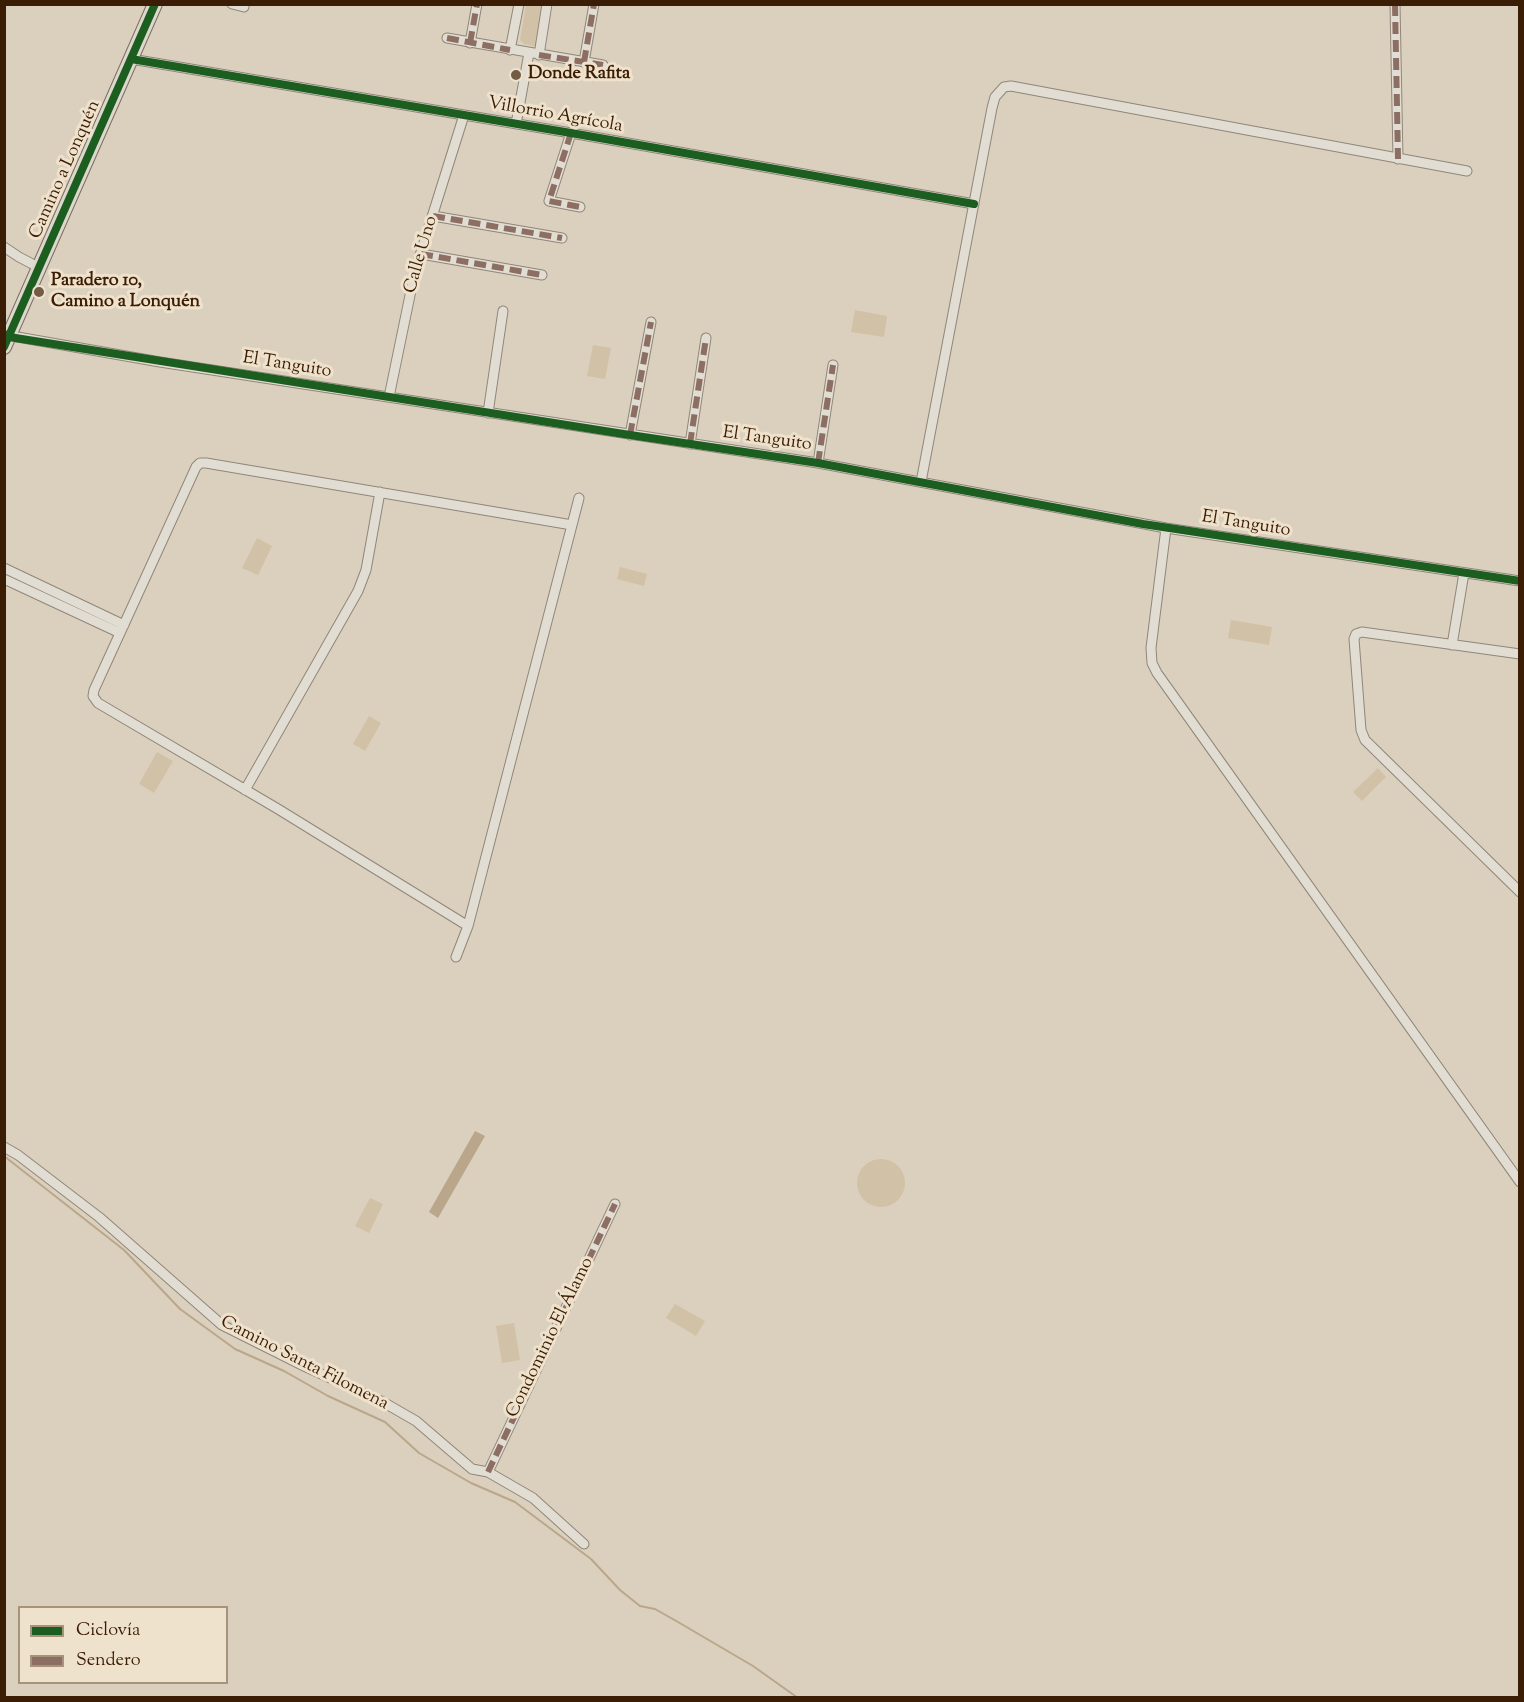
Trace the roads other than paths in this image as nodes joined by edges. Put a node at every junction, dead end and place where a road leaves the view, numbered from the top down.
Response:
1 (155, 4) edge
2 (232, 4) edge
3 (477, 4) edge
4 (519, 4) edge
5 (547, 4) edge
6 (594, 4) edge
7 (1395, 4) edge
8 (244, 7) dead end
9 (447, 38) dead end
10 (470, 43) junction
11 (510, 50) junction
12 (534, 54) junction
13 (131, 59) junction
14 (584, 62) junction
15 (603, 66) dead end
16 (464, 115) junction
17 (516, 124) junction
18 (571, 133) junction
19 (1398, 159) junction
20 (1467, 171) dead end
21 (974, 204) junction
22 (580, 207) dead end
23 (433, 216) junction
24 (562, 238) dead end
25 (4, 247) edge
26 (421, 254) junction
27 (40, 267) junction
28 (542, 275) dead end
29 (503, 311) dead end
30 (651, 322) dead end
31 (706, 338) dead end
32 (6, 339) edge
33 (833, 365) dead end
34 (389, 397) junction
35 (488, 413) junction
36 (630, 435) junction
37 (690, 444) junction
38 (818, 463) junction
39 (921, 482) junction
40 (380, 492) junction
41 (579, 498) dead end
42 (572, 525) junction
43 (1166, 528) junction
44 (4, 568) edge
45 (1464, 573) junction
46 (4, 579) edge
47 (1520, 581) edge
48 (122, 629) junction
49 (1452, 645) junction
50 (1520, 654) edge
51 (245, 790) junction
52 (1520, 892) edge
53 (468, 926) junction
54 (456, 957) dead end
55 (4, 1147) edge
56 (1520, 1182) edge
57 (615, 1204) dead end
58 (488, 1472) junction
59 (584, 1544) dead end

1 - 13 main road, Camino a Lonquén
2 - 8 street
3 - 10 street
4 - 11 street
5 - 12 street
6 - 14 street
7 - 19 street
9 - 10 street
10 - 11 street
11 - 12 street
12 - 14 street
12 - 17 street
13 - 16 street, Villorrio Agrícola
13 - 27 main road, Camino a Lonquén
14 - 15 street
16 - 17 street, Villorrio Agrícola
16 - 23 street, Calle Uno
17 - 18 street, Villorrio Agrícola
18 - 21 street, Villorrio Agrícola
18 - 22 street
19 - 20 street
19 - 21 street
21 - 39 street
23 - 24 street
23 - 26 street, Calle Uno
25 - 27 street
26 - 28 street
26 - 34 street, Calle Uno
27 - 32 main road, Camino a Lonquén
29 - 35 street
30 - 36 street
31 - 37 street
32 - 34 street, El Tanguito
33 - 38 street
34 - 35 street, El Tanguito
35 - 36 street, El Tanguito
36 - 37 street, El Tanguito
37 - 38 street, El Tanguito
38 - 39 street, El Tanguito
39 - 43 street, El Tanguito
40 - 42 street
40 - 48 street
40 - 51 street
41 - 42 street
42 - 53 street
43 - 45 street, El Tanguito
43 - 56 street
44 - 48 street
45 - 47 street, El Tanguito
45 - 49 street
46 - 48 street
48 - 51 street
49 - 50 street
49 - 52 street
51 - 53 street
53 - 54 street
55 - 58 street, Camino Santa Filomena
57 - 58 street, Condominio El Álamo
58 - 59 street, Camino Santa Filomena

